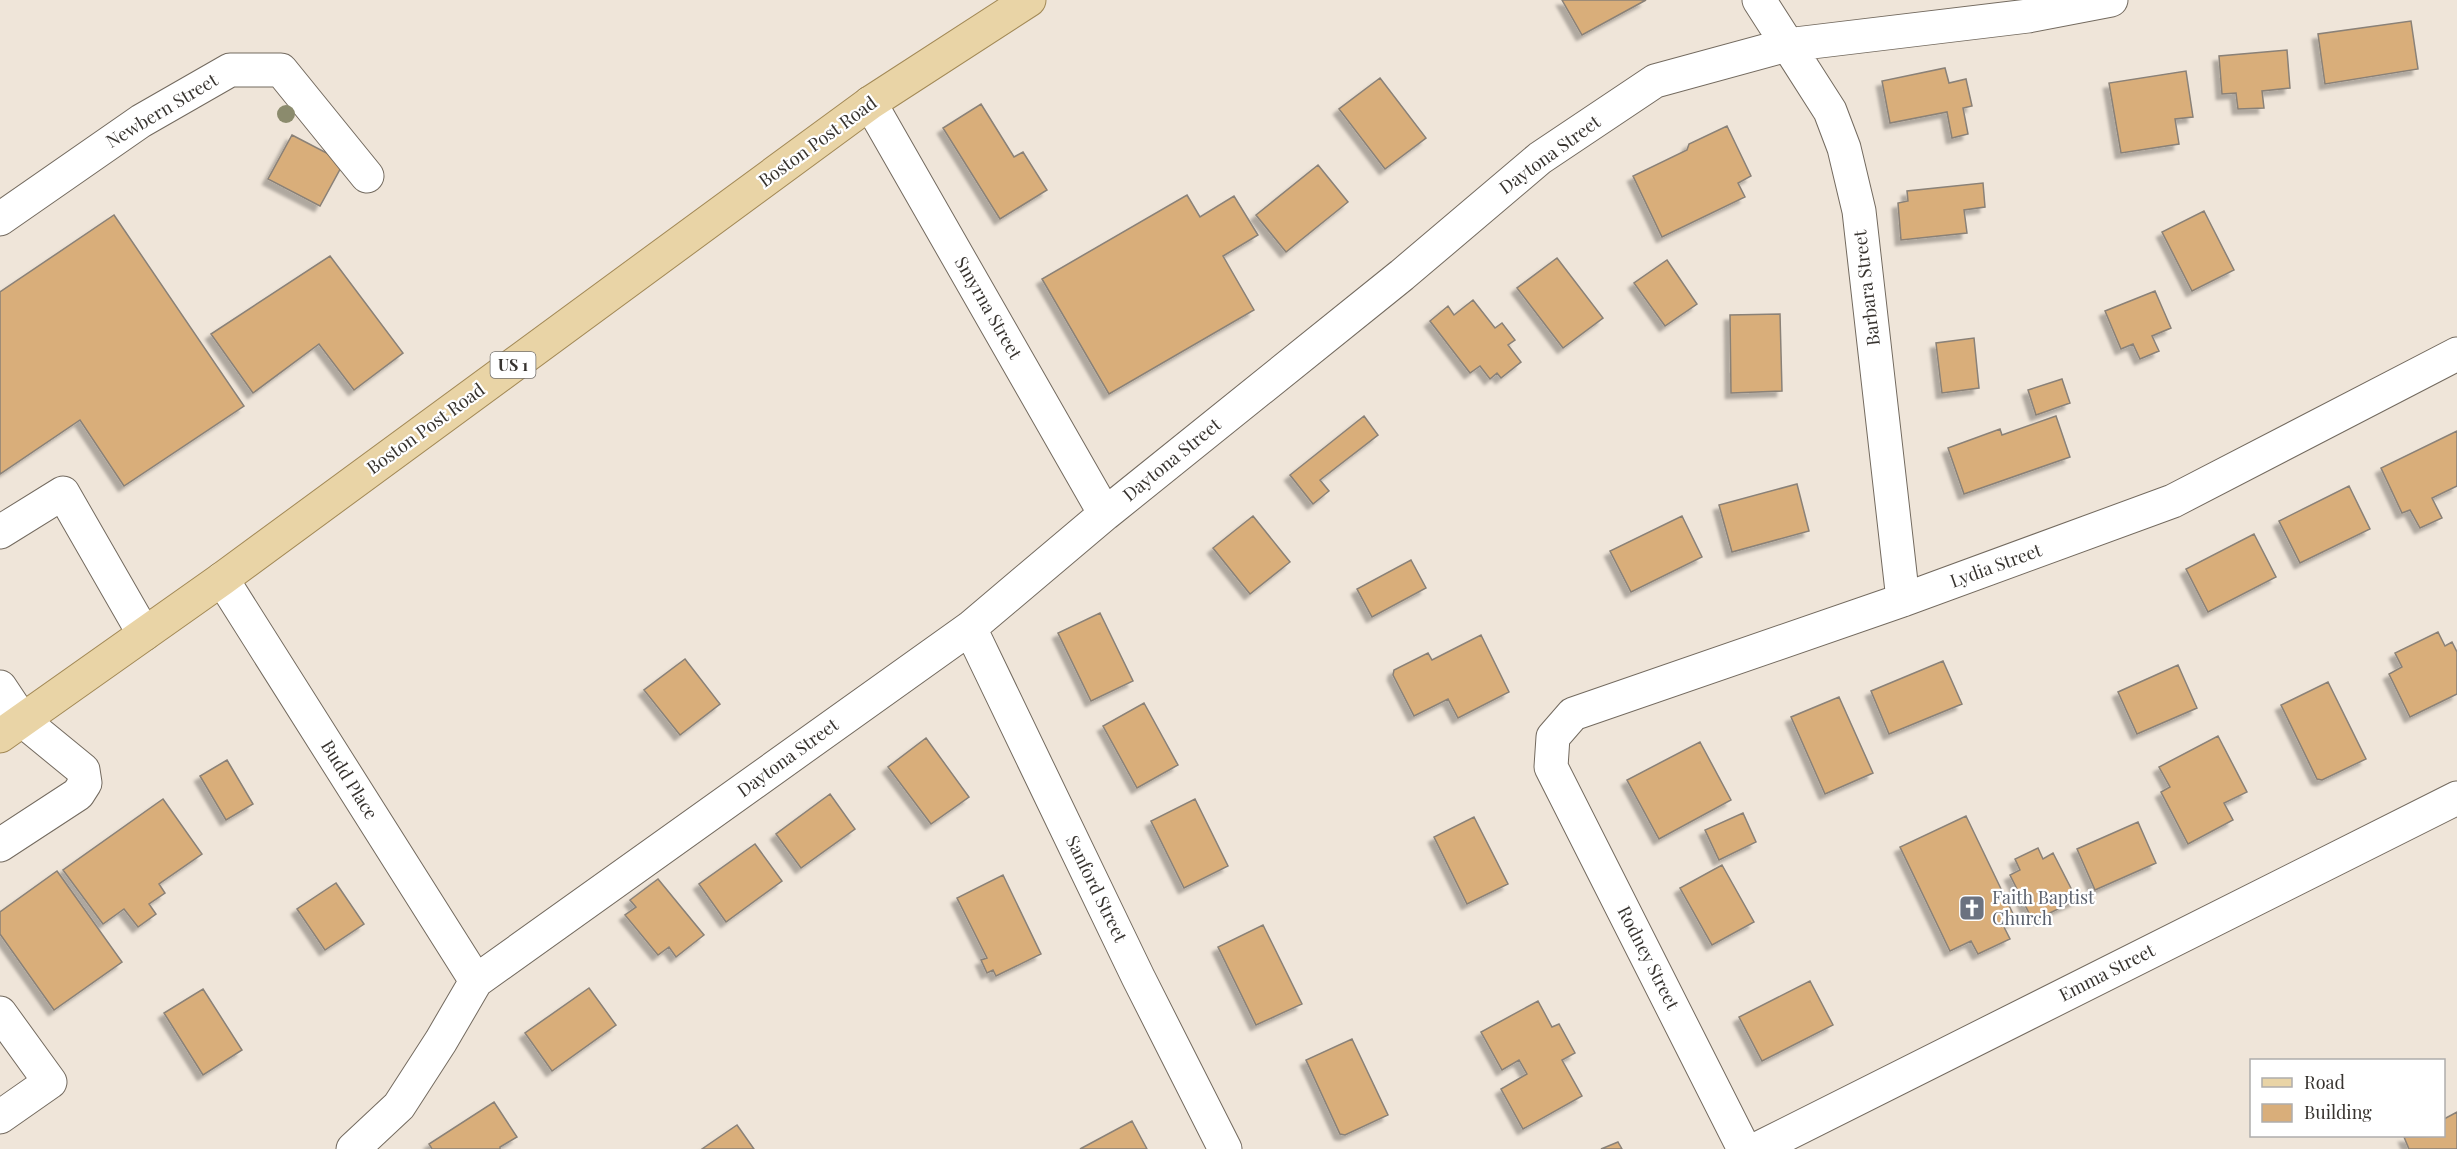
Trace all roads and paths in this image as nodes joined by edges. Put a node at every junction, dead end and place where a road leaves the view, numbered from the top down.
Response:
1 (1029, 0) edge
2 (1759, 0) edge
3 (2111, 0) edge
4 (1787, 45) junction
5 (870, 103) junction
6 (367, 176) dead end
7 (0, 219) edge
8 (2457, 354) edge
9 (1105, 514) junction
10 (0, 532) edge
11 (222, 579) junction
12 (1903, 600) junction
13 (970, 628) junction
14 (144, 634) junction
15 (0, 687) edge
16 (11, 728) edge
17 (1551, 767) joint
18 (2457, 798) edge
19 (0, 845) edge
20 (476, 981) junction
21 (0, 1013) edge
22 (0, 1117) edge
23 (353, 1149) edge
24 (1225, 1149) edge
25 (1744, 1149) edge
26 (1757, 1149) edge

1 - 5 main road, Boston Post Road / US 1
2 - 4 street, Barbara Street
3 - 4 street, Daytona Street
4 - 9 street, Daytona Street
4 - 12 street, Barbara Street
5 - 9 street, Smyrna Street
5 - 11 main road, Boston Post Road / US 1
6 - 7 street, Newbern Street
8 - 12 street, Lydia Street
9 - 13 street, Daytona Street
10 - 14 street
11 - 14 main road, Boston Post Road / US 1
11 - 20 street, Budd Place
12 - 17 street, Lydia Street
13 - 20 street, Daytona Street
13 - 24 street, Sanford Street
14 - 16 main road, Boston Post Road / US 1
15 - 16 street
16 - 19 street
17 - 25 street, Rodney Street
18 - 26 street, Emma Street
20 - 23 street, Daytona Street
21 - 22 street

